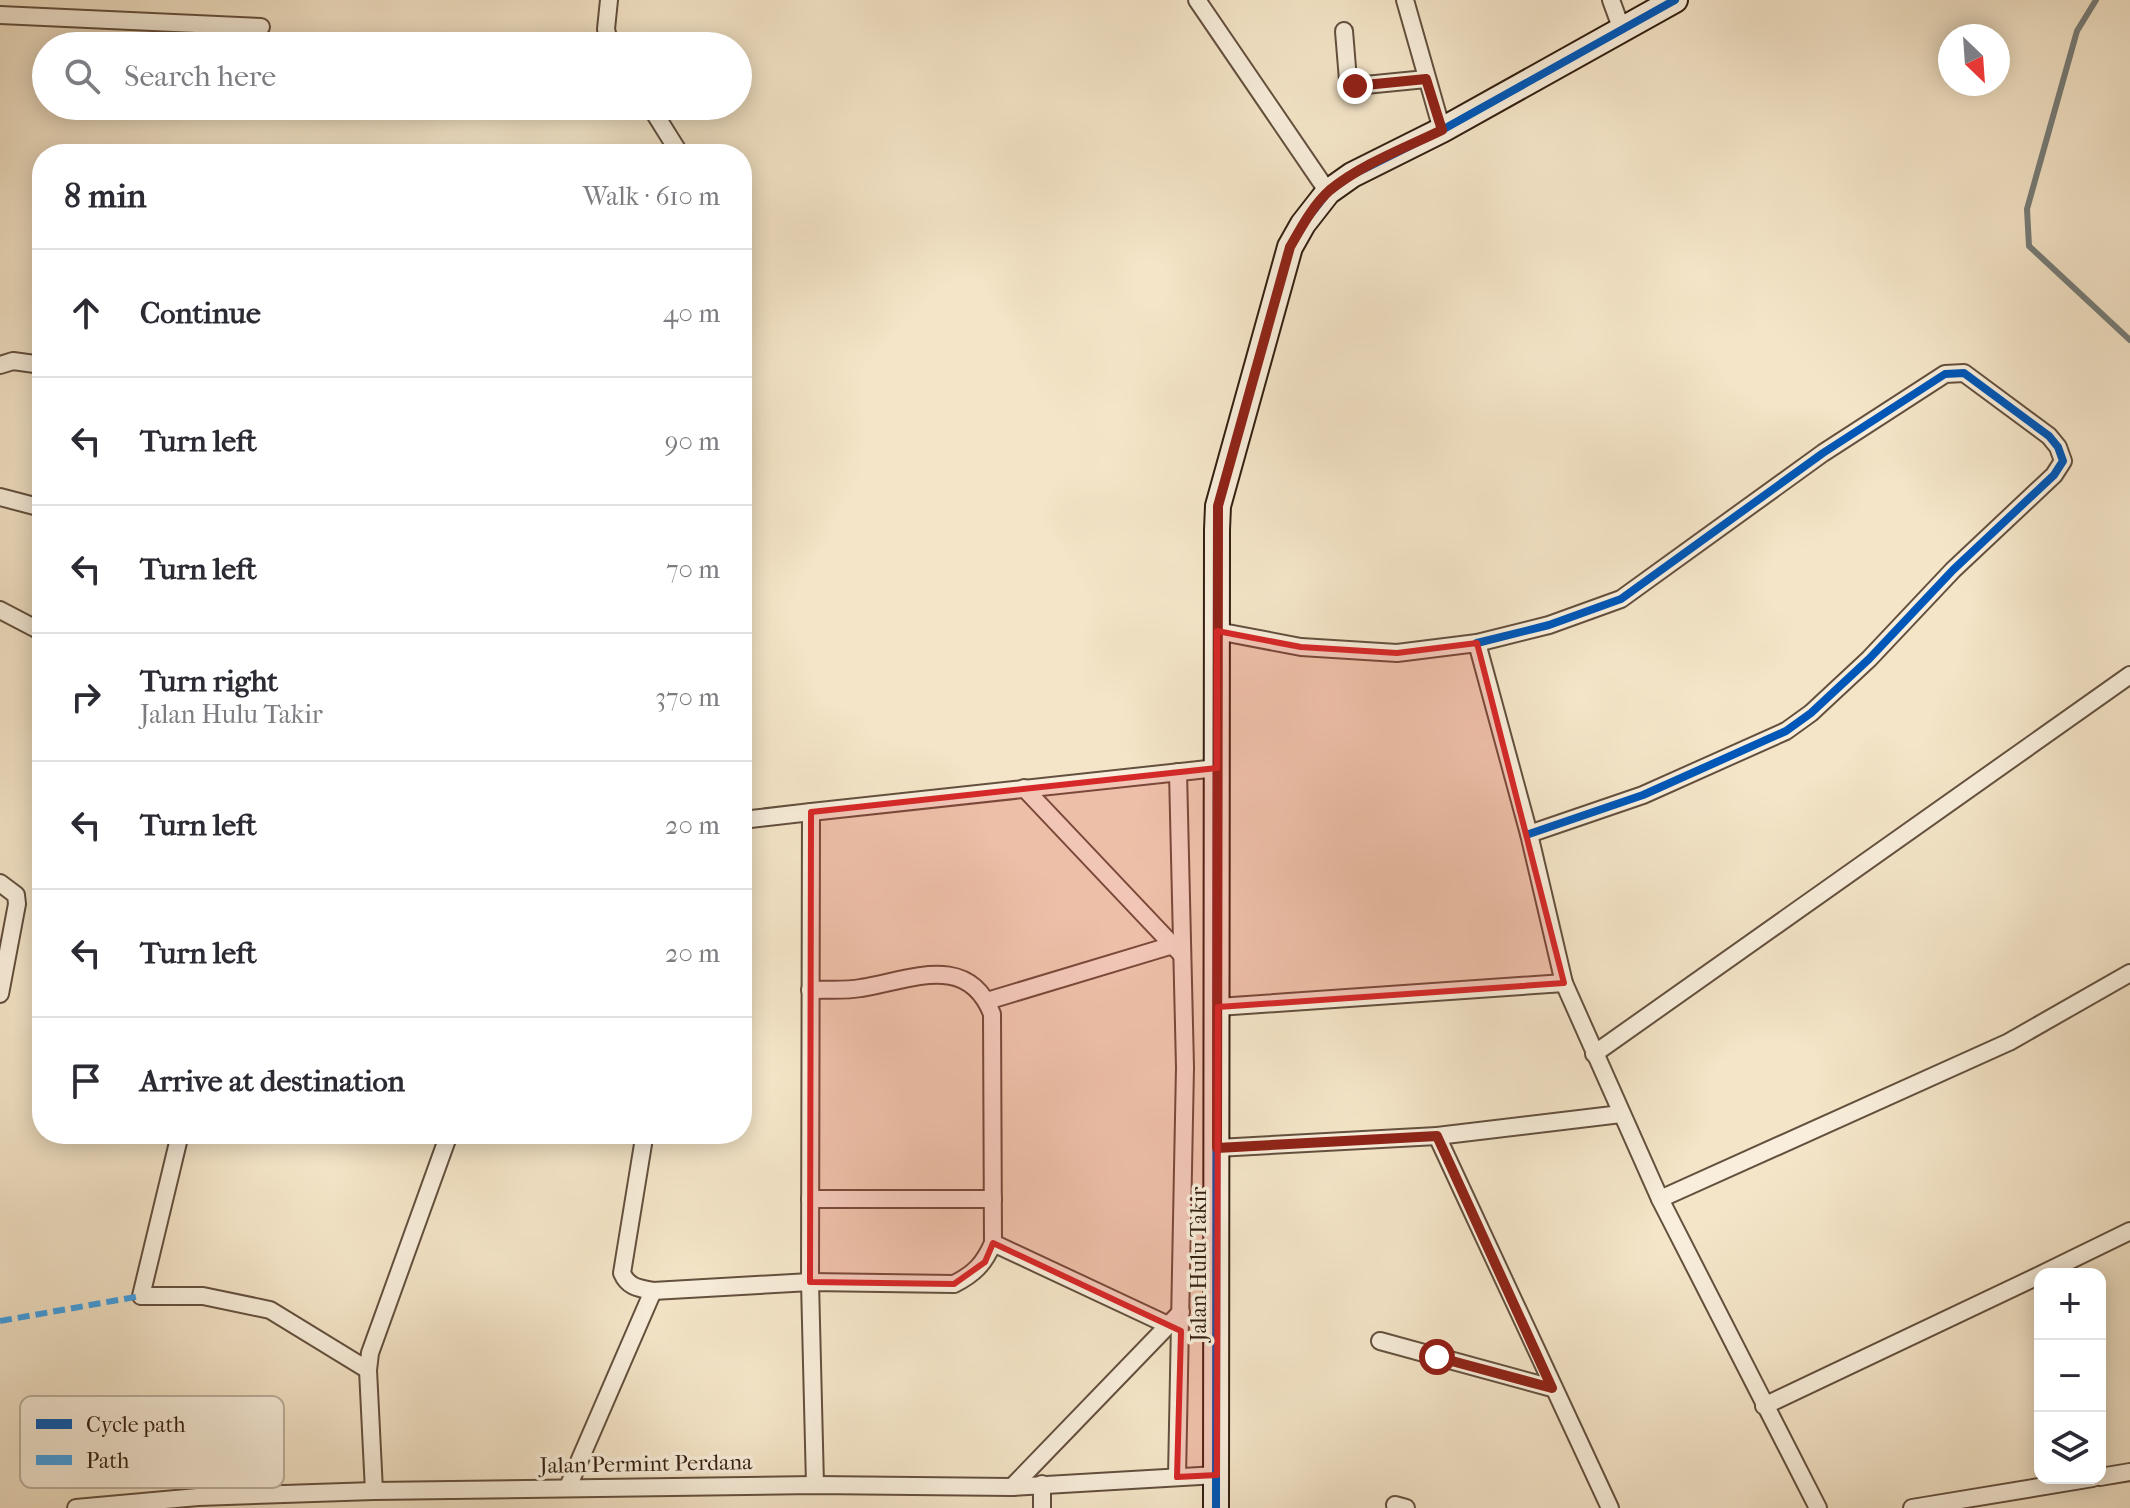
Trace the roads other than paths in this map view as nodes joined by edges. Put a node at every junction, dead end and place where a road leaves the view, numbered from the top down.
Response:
1 (609, 0) edge
2 (1197, 0) edge
3 (1405, 0) edge
4 (1611, 0) edge
5 (1675, 0) edge
6 (0, 15) edge
7 (261, 27) dead end
8 (1622, 30) junction
9 (1344, 31) dead end
10 (607, 32) edge
11 (1426, 79) junction
12 (660, 120) edge
13 (1442, 130) junction
14 (675, 144) edge
15 (1328, 192) junction
16 (32, 364) edge
17 (0, 365) edge
18 (0, 497) edge
19 (32, 505) edge
20 (0, 610) edge
21 (32, 627) edge
22 (1217, 631) junction
23 (1477, 643) junction
24 (2130, 675) edge
25 (1217, 768) junction
26 (1178, 772) junction
27 (1024, 788) junction
28 (811, 812) junction
29 (752, 819) edge
30 (1529, 834) junction
31 (0, 883) edge
32 (1178, 950) junction
33 (2130, 973) edge
34 (1564, 983) junction
35 (810, 990) junction
36 (0, 994) edge
37 (987, 1001) junction
38 (1218, 1007) junction
39 (1594, 1054) junction
40 (1621, 1114) junction
41 (1437, 1136) junction
42 (178, 1144) edge
43 (445, 1144) edge
44 (643, 1144) edge
45 (1217, 1148) junction
46 (810, 1199) junction
47 (993, 1199) junction
48 (1660, 1199) junction
49 (2130, 1231) edge
50 (993, 1243) junction
51 (2055, 1268) edge
52 (2034, 1278) edge
53 (810, 1282) junction
54 (653, 1291) junction
55 (1181, 1312) junction
56 (1168, 1325) junction
57 (1380, 1341) dead end
58 (368, 1370) junction
59 (1552, 1388) junction
60 (1764, 1406) junction
61 (2130, 1472) edge
62 (1217, 1475) junction
63 (2106, 1476) edge
64 (1177, 1477) junction
65 (1042, 1484) junction
66 (2057, 1484) edge
67 (815, 1485) junction
68 (568, 1487) junction
69 (1012, 1487) junction
70 (374, 1491) junction
71 (198, 1503) edge
72 (76, 1508) edge
73 (1042, 1508) edge
74 (1216, 1508) edge
75 (1610, 1508) edge
76 (1818, 1508) edge
77 (1912, 1508) edge

1 - 10 street
2 - 15 street
3 - 11 street
4 - 8 street
5 - 8 street, Jalan Hulu Takir
6 - 7 street
8 - 13 street, Jalan Hulu Takir
9 - 11 street
11 - 13 street
12 - 14 street
13 - 15 street, Jalan Hulu Takir
15 - 22 street, Jalan Hulu Takir
16 - 17 street
18 - 19 street
20 - 21 street
22 - 23 street
22 - 25 street, Jalan Hulu Takir
23 - 30 street
23 - 30 street
24 - 39 street
25 - 26 street
25 - 38 street, Jalan Hulu Takir
26 - 27 street
26 - 32 street
27 - 28 street
27 - 32 street
28 - 29 street
28 - 35 street
30 - 34 street
31 - 36 street
32 - 37 street
32 - 55 street
33 - 48 street
34 - 38 street
34 - 39 street
35 - 37 street
35 - 46 street
37 - 47 street
38 - 45 street, Jalan Hulu Takir
39 - 40 street
40 - 41 street
40 - 48 street
41 - 45 street
41 - 59 street
42 - 58 street
43 - 58 street
44 - 54 street
45 - 62 street, Jalan Hulu Takir
46 - 47 street
46 - 53 street
47 - 50 street
48 - 60 street
49 - 51 street
50 - 53 street
50 - 56 street
52 - 60 street
53 - 54 street
53 - 67 street
54 - 68 street
55 - 56 street
55 - 64 street
56 - 69 street
57 - 59 street
58 - 70 street
59 - 75 street
60 - 76 street
61 - 63 street
62 - 64 street, Jalan Permint Perdana
62 - 74 street, Jalan Hulu Takir
64 - 65 street, Jalan Permint Perdana
65 - 69 street, Jalan Permint Perdana
65 - 73 street
66 - 77 street
67 - 68 street, Jalan Permint Perdana
67 - 69 street, Jalan Permint Perdana
68 - 70 street, Jalan Permint Perdana
70 - 71 street, Jalan Permint Perdana
71 - 72 street, Jalan Permint Perdana

